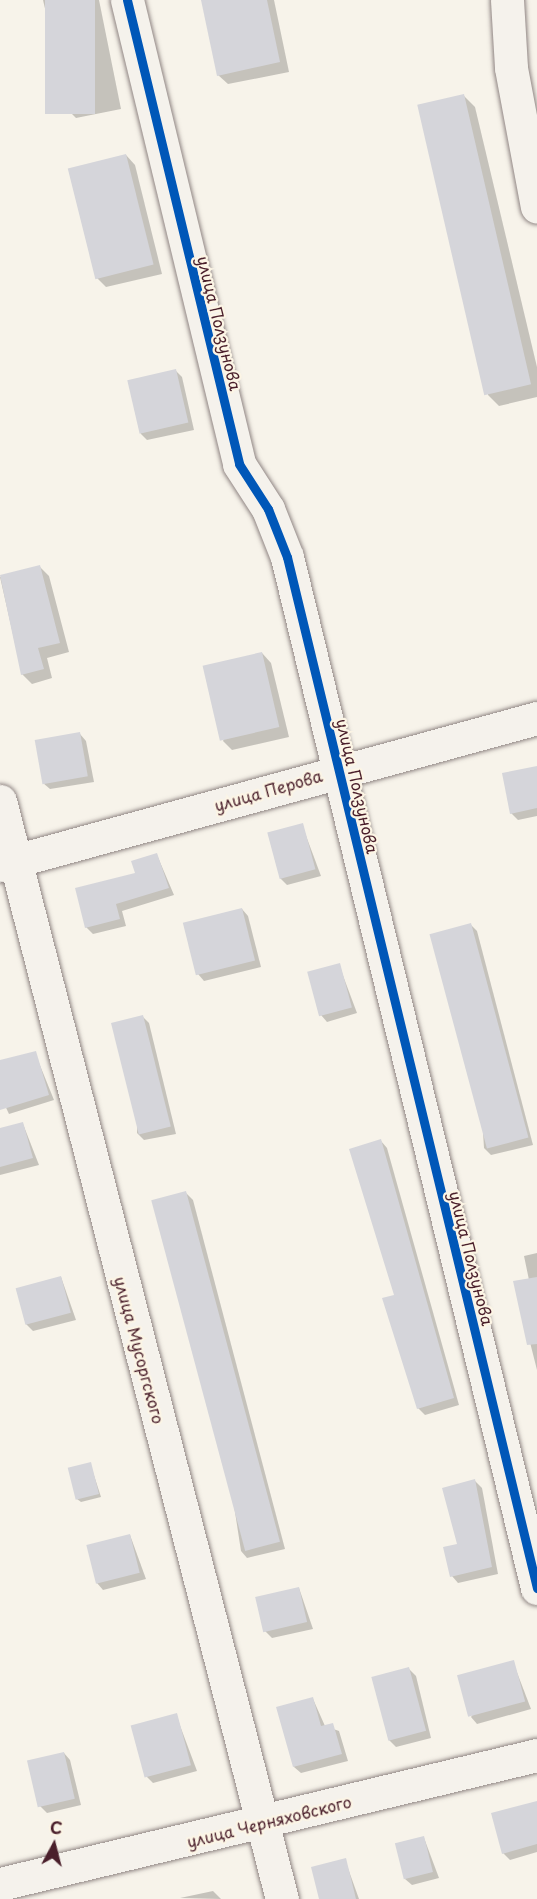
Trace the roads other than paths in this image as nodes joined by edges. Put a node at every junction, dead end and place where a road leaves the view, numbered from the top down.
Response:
1 (127, 0) edge
2 (507, 0) edge
3 (537, 207) edge
4 (537, 718) edge
5 (338, 770) junction
6 (0, 801) edge
7 (6, 863) edge
8 (537, 1588) edge
9 (537, 1755) edge
10 (264, 1824) junction
11 (0, 1884) edge
12 (282, 1899) edge

1 - 5 street, улица Ползунова
2 - 3 street
4 - 5 street, улица Перова
5 - 7 street, улица Перова
5 - 8 street, улица Ползунова
6 - 7 street, улица Мусоргского
7 - 10 street, улица Мусоргского
9 - 10 street, улица Черняховского
10 - 11 street, улица Черняховского
10 - 12 street, улица Мусоргского

